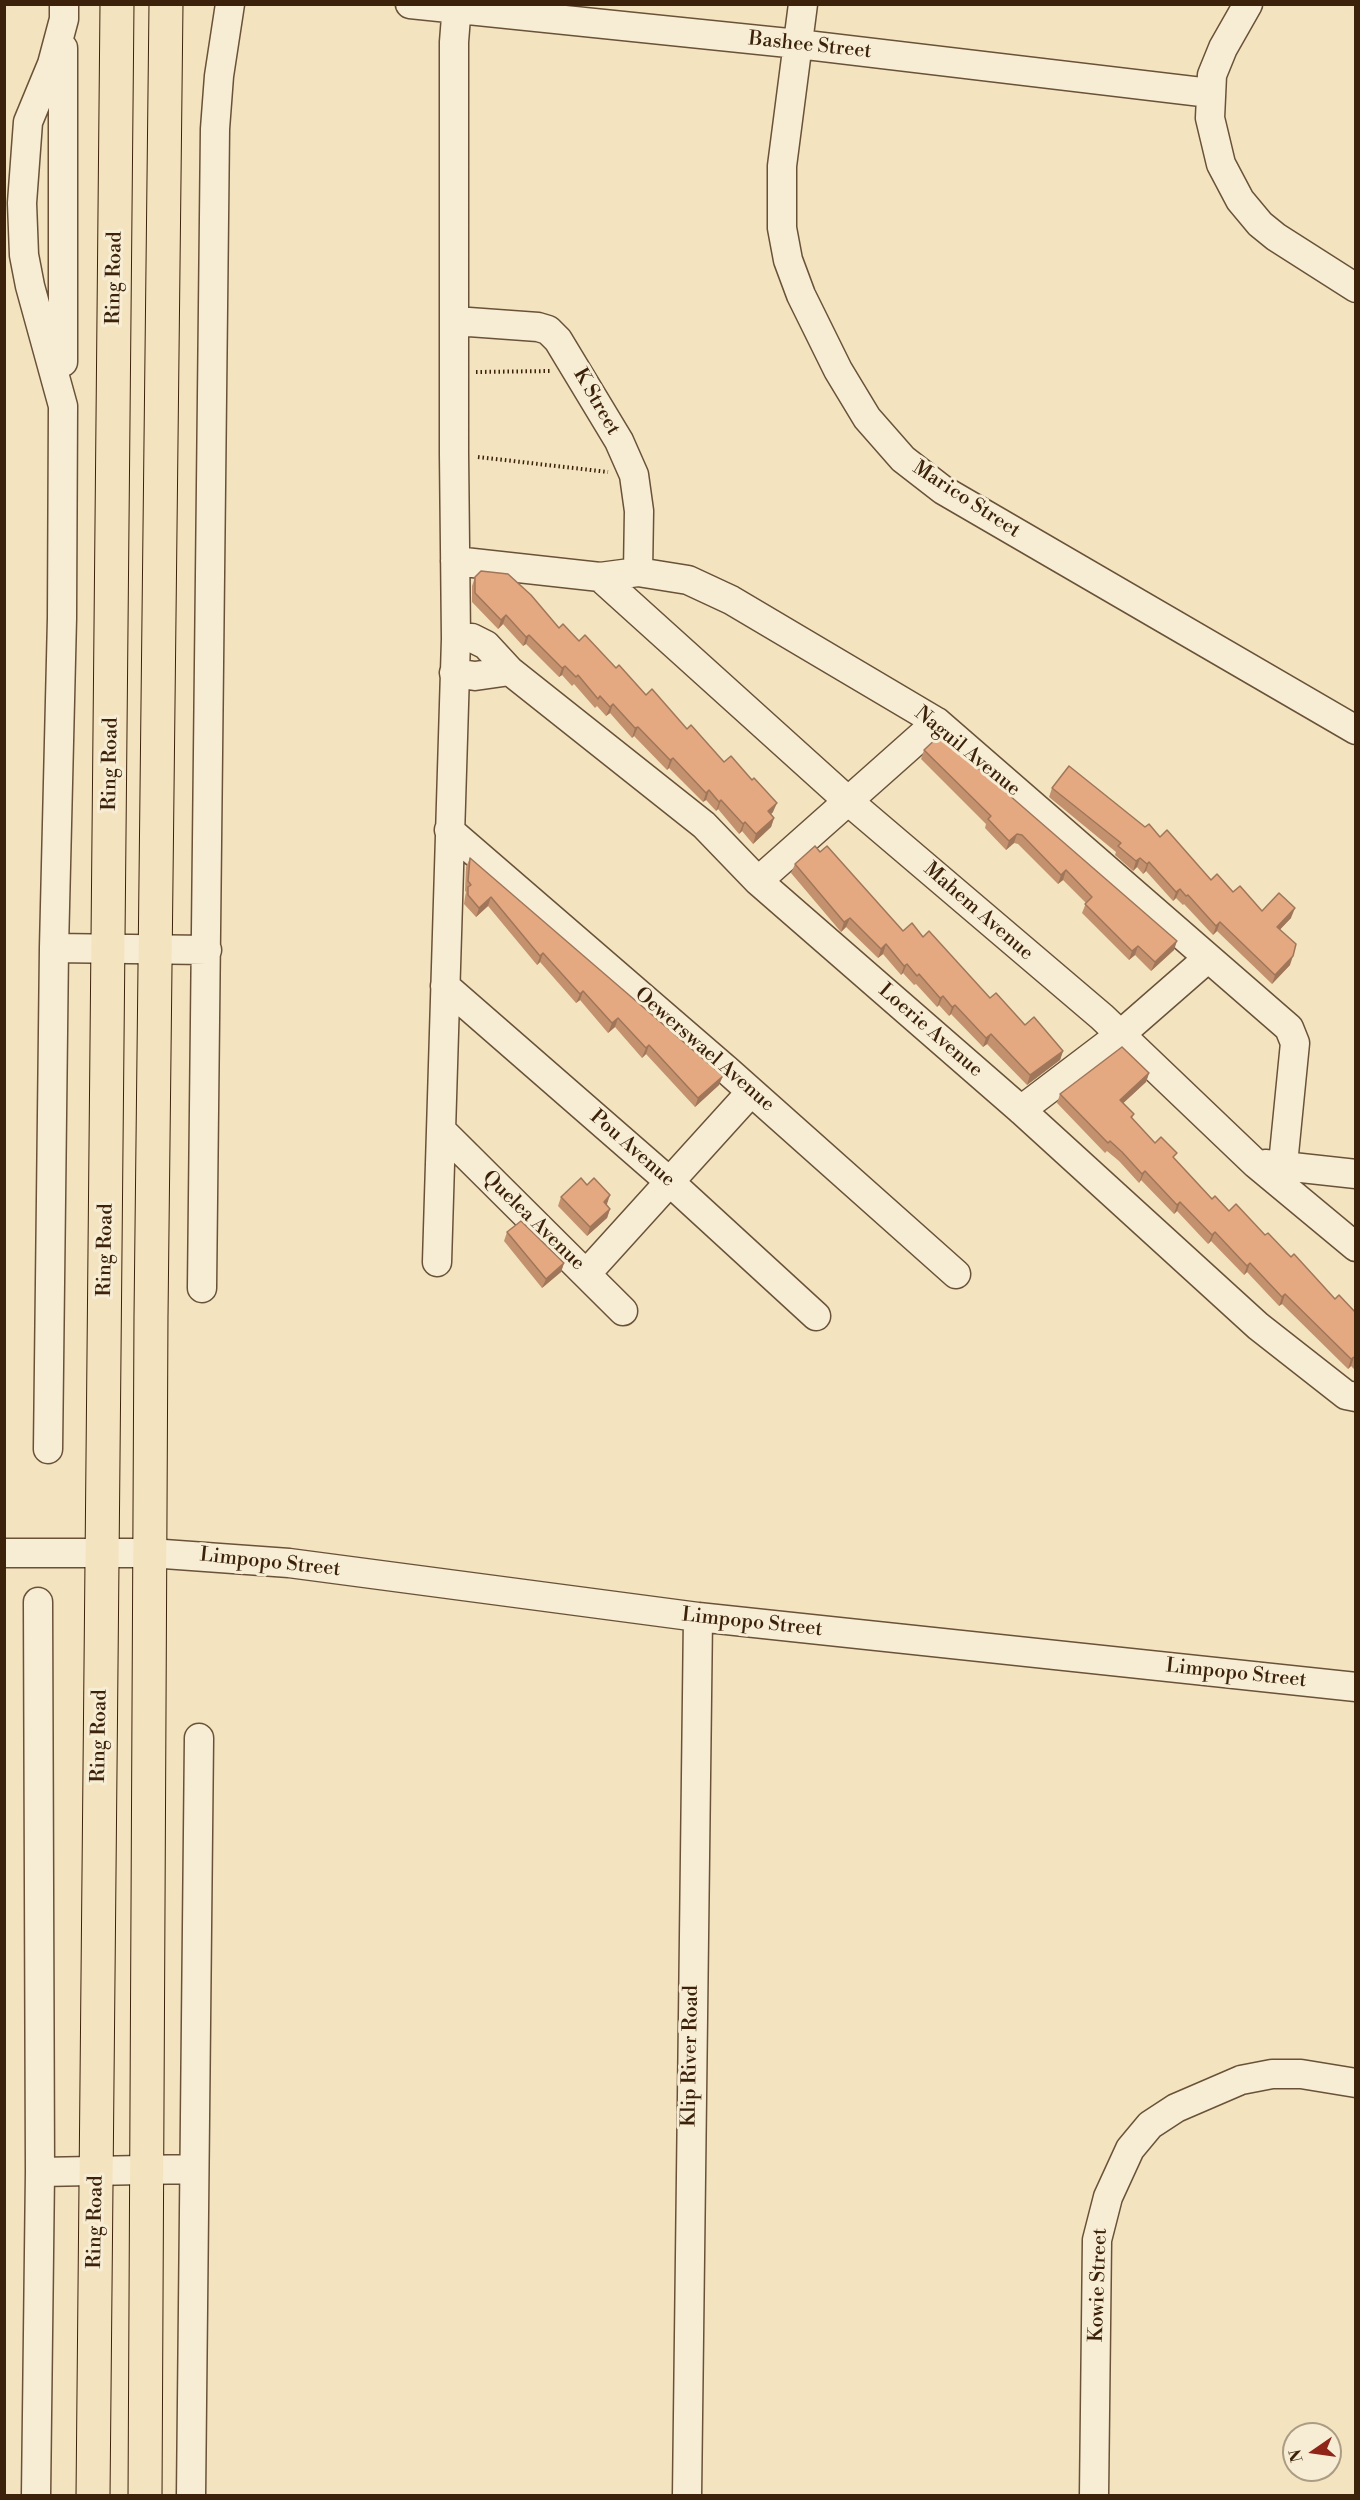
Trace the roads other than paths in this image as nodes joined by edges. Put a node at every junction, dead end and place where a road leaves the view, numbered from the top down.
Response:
1 (117, 4) edge
2 (166, 4) edge
3 (230, 4) edge
4 (410, 4) edge
5 (802, 4) edge
6 (1248, 4) edge
7 (456, 7) edge
8 (64, 12) edge
9 (798, 44) junction
10 (1210, 93) junction
11 (1356, 288) edge
12 (455, 321) junction
13 (63, 406) junction
14 (455, 561) junction
15 (638, 572) junction
16 (600, 577) junction
17 (456, 639) junction
18 (510, 671) junction
19 (454, 673) junction
20 (937, 722) junction
21 (1356, 730) edge
22 (848, 800) junction
23 (449, 830) junction
24 (758, 881) junction
25 (54, 948) junction
26 (109, 950) junction
27 (207, 950) junction
28 (156, 951) junction
29 (1208, 958) junction
30 (445, 986) junction
31 (1121, 1034) junction
32 (751, 1092) junction
33 (1021, 1110) junction
34 (443, 1132) junction
35 (1270, 1164) junction
36 (1356, 1174) edge
37 (671, 1183) junction
38 (1356, 1247) edge
39 (437, 1262) dead end
40 (587, 1273) junction
41 (956, 1274) dead end
42 (202, 1288) dead end
43 (623, 1311) dead end
44 (816, 1316) dead end
45 (1351, 1396) edge
46 (48, 1449) dead end
47 (4, 1553) edge
48 (102, 1553) junction
49 (150, 1553) junction
50 (38, 1602) dead end
51 (698, 1617) junction
52 (1356, 1687) edge
53 (199, 1738) dead end
54 (1356, 2083) edge
55 (194, 2169) junction
56 (96, 2171) junction
57 (147, 2171) junction
58 (40, 2172) junction
59 (36, 2496) edge
60 (93, 2496) edge
61 (144, 2496) edge
62 (191, 2496) edge
63 (687, 2496) edge
64 (1094, 2496) edge

1 - 26 main road, Ring Road
2 - 28 main road
3 - 27 street
4 - 7 street, Bashee Street
5 - 9 street, Marico Street
6 - 10 street
7 - 9 street, Bashee Street
7 - 12 street
8 - 13 street
8 - 13 street
9 - 10 street, Bashee Street
9 - 21 street, Marico Street
10 - 11 street
12 - 14 street
12 - 15 street, K Street
13 - 25 street
14 - 16 street, Naguil Avenue
14 - 17 street
15 - 16 street, Naguil Avenue
15 - 20 street, Naguil Avenue
16 - 22 street, Mahem Avenue
17 - 18 street, Loerie Avenue
17 - 19 street
18 - 19 street
18 - 24 street, Loerie Avenue
19 - 23 street
20 - 22 street
20 - 29 street, Naguil Avenue
22 - 24 street
22 - 31 street, Mahem Avenue
23 - 30 street
23 - 32 street, Oewerswael Avenue
24 - 33 street, Loerie Avenue
25 - 26 street
25 - 46 street
26 - 28 street
26 - 48 main road, Ring Road
27 - 28 street
27 - 42 street
28 - 49 main road
29 - 31 street
29 - 35 street, Naguil Avenue
30 - 34 street
30 - 37 street, Pou Avenue
31 - 33 street
31 - 35 street, Mahem Avenue
32 - 37 street
32 - 41 street, Oewerswael Avenue
33 - 45 street, Loerie Avenue
34 - 39 street
34 - 40 street, Quelea Avenue
35 - 36 street
35 - 38 street, Mahem Avenue
37 - 40 street
37 - 44 street, Pou Avenue
40 - 43 street, Quelea Avenue
47 - 48 street, Limpopo Street
48 - 49 street, Limpopo Street
48 - 56 main road, Ring Road
49 - 51 street, Limpopo Street
49 - 57 main road
50 - 58 street
51 - 52 street, Limpopo Street
51 - 63 street, Klip River Road
53 - 55 street
54 - 64 street, Kowie Street
55 - 57 street
55 - 62 street
56 - 57 street
56 - 58 street
56 - 60 main road, Ring Road
57 - 61 main road
58 - 59 street

